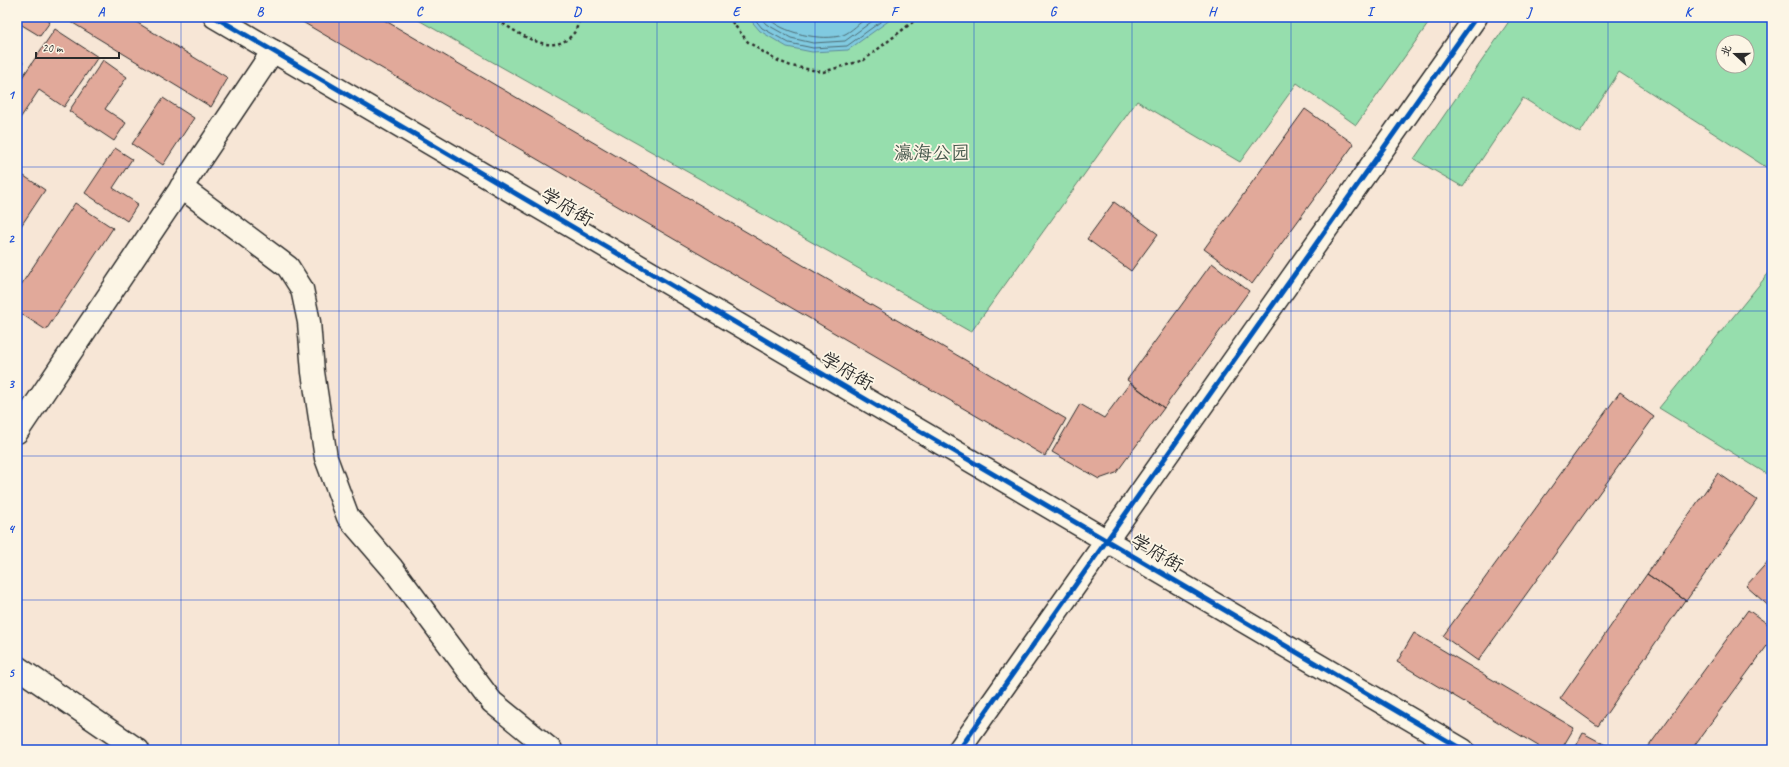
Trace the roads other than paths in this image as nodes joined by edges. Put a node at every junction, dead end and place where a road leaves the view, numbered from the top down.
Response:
1 (215, 17) edge
2 (1476, 17) edge
3 (272, 51) junction
4 (182, 187) junction
5 (17, 432) edge
6 (1106, 540) junction
7 (17, 667) edge
8 (138, 750) edge
9 (551, 750) edge
10 (959, 750) edge
11 (1464, 750) edge

1 - 3 street, 学府街
2 - 6 street
3 - 4 street
3 - 6 street, 学府街
4 - 5 street
4 - 9 street
6 - 10 street
6 - 11 street, 学府街
7 - 8 street

